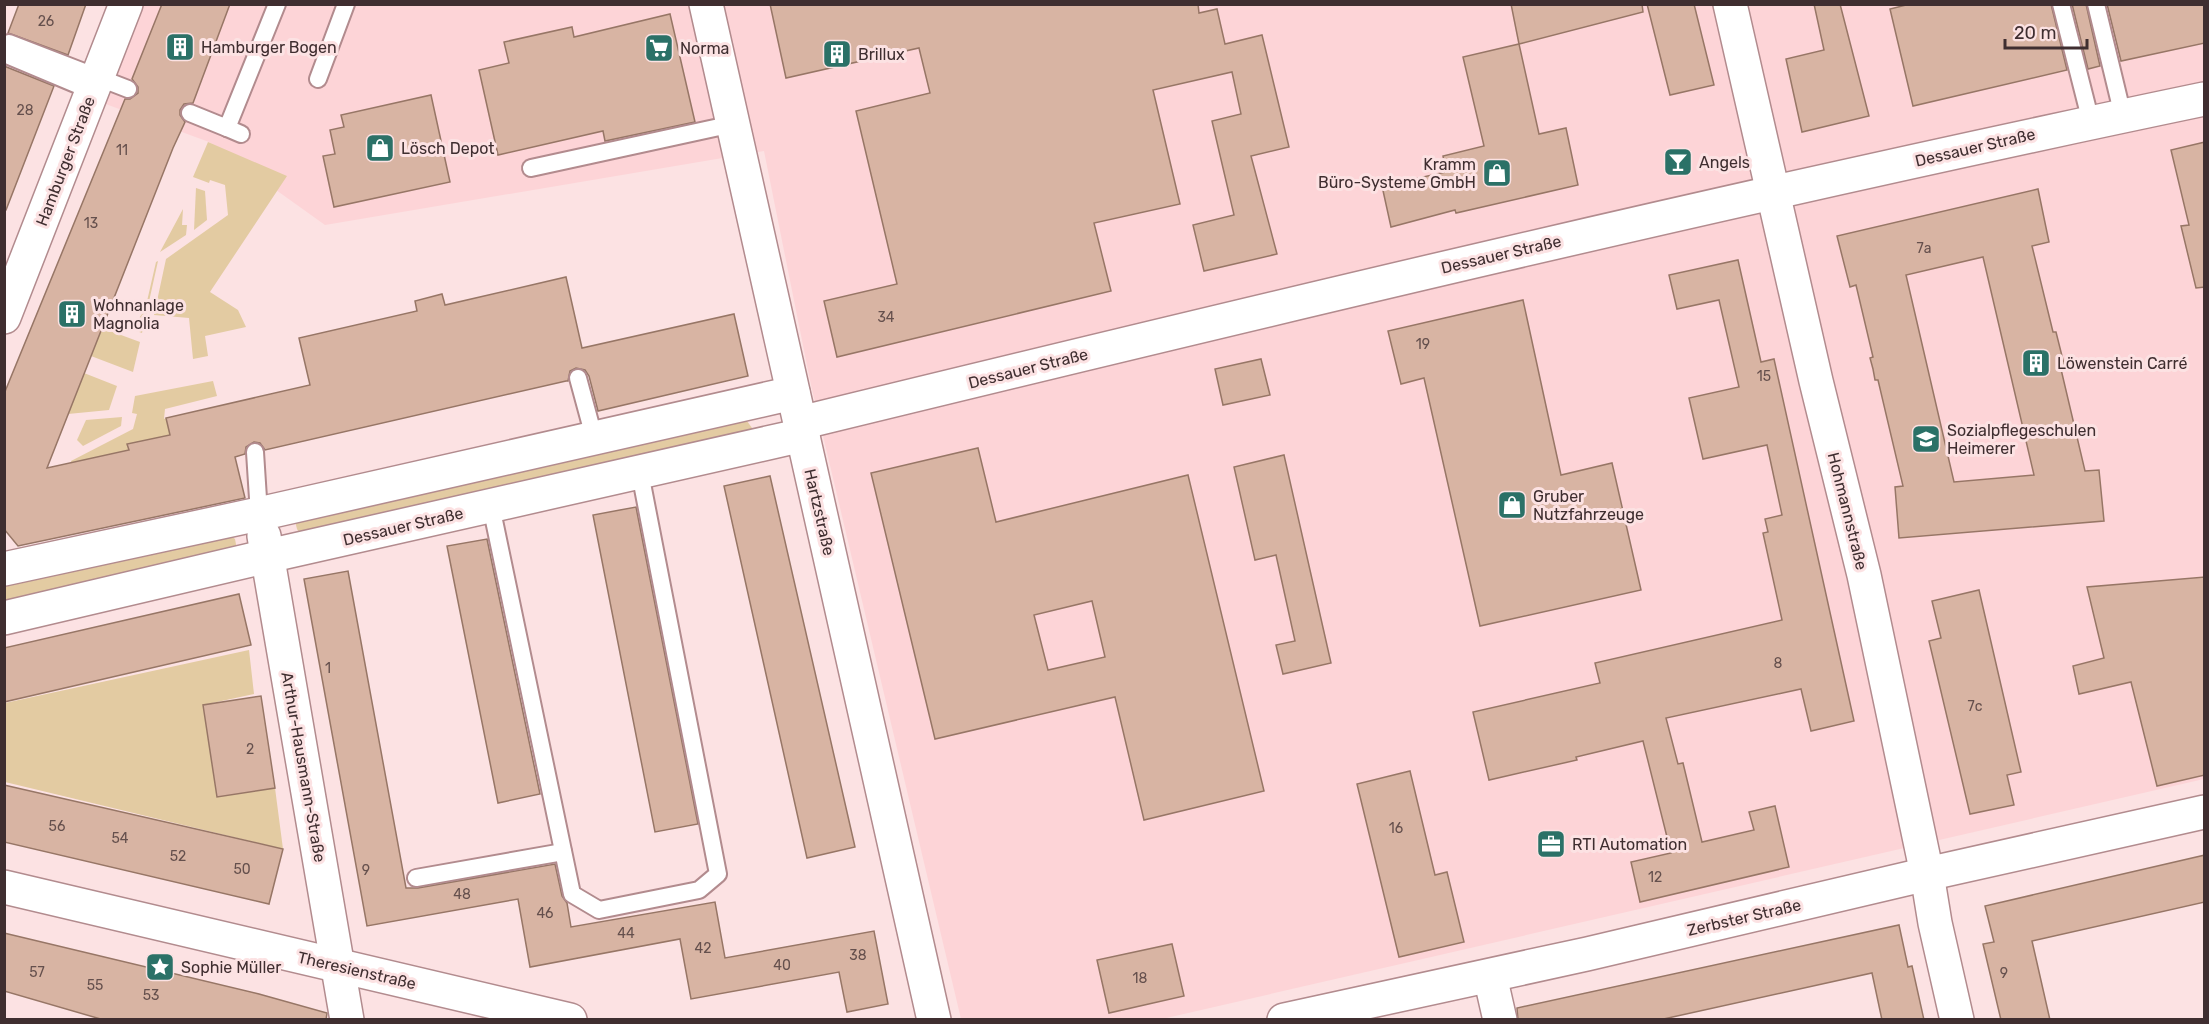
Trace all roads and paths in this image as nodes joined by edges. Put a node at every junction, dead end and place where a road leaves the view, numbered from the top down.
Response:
1 (126, 4) edge
2 (278, 4) edge
3 (346, 4) edge
4 (706, 4) edge
5 (1730, 4) edge
6 (2061, 4) edge
7 (2096, 4) edge
8 (7, 49) edge
9 (318, 79) dead end
10 (95, 84) junction
11 (128, 89) dead end
12 (2205, 99) edge
13 (190, 113) dead end
14 (2123, 116) junction
15 (2091, 122) junction
16 (733, 124) junction
17 (531, 168) dead end
18 (1774, 193) junction
19 (4, 317) edge
20 (578, 378) dead end
21 (799, 417) junction
22 (594, 437) junction
23 (255, 452) dead end
24 (640, 473) junction
25 (491, 506) junction
26 (259, 514) junction
27 (268, 556) junction
28 (4, 569) edge
29 (4, 618) edge
30 (2205, 812) edge
31 (563, 852) junction
32 (1927, 874) junction
33 (416, 878) dead end
34 (4, 887) edge
35 (338, 966) junction
36 (1490, 976) junction
37 (347, 1020) edge
38 (570, 1020) edge
39 (934, 1020) edge
40 (1284, 1020) edge
41 (1500, 1020) edge
42 (1958, 1020) edge

1 - 10 street, Hamburger Straße
2 - 13 lane
3 - 9 lane
4 - 16 street, Hartzstraße
5 - 18 street, Hohmannstraße
6 - 15 lane
7 - 14 lane
8 - 10 lane
10 - 11 lane
10 - 19 street, Hamburger Straße
12 - 14 street, Dessauer Straße
14 - 15 street, Dessauer Straße
15 - 18 street, Dessauer Straße
16 - 17 lane
16 - 21 street, Hartzstraße
18 - 21 street, Dessauer Straße
18 - 32 street, Hohmannstraße
20 - 22 lane
21 - 22 street, Dessauer Straße
21 - 24 street, Dessauer Straße
21 - 39 street, Hartzstraße
22 - 26 street, Dessauer Straße
23 - 26 lane
24 - 25 street, Dessauer Straße
24 - 31 lane
25 - 27 street, Dessauer Straße
25 - 31 lane
26 - 27 street, Arthur-Hausmann-Straße
26 - 28 street, Dessauer Straße
27 - 29 street, Dessauer Straße
27 - 35 street, Arthur-Hausmann-Straße
30 - 32 street, Zerbster Straße
31 - 33 lane
32 - 36 street, Zerbster Straße
32 - 42 street, Hohmannstraße
34 - 35 street, Theresienstraße
35 - 37 street, Arthur-Hausmann-Straße
35 - 38 street, Theresienstraße
36 - 40 street, Zerbster Straße
36 - 41 street

